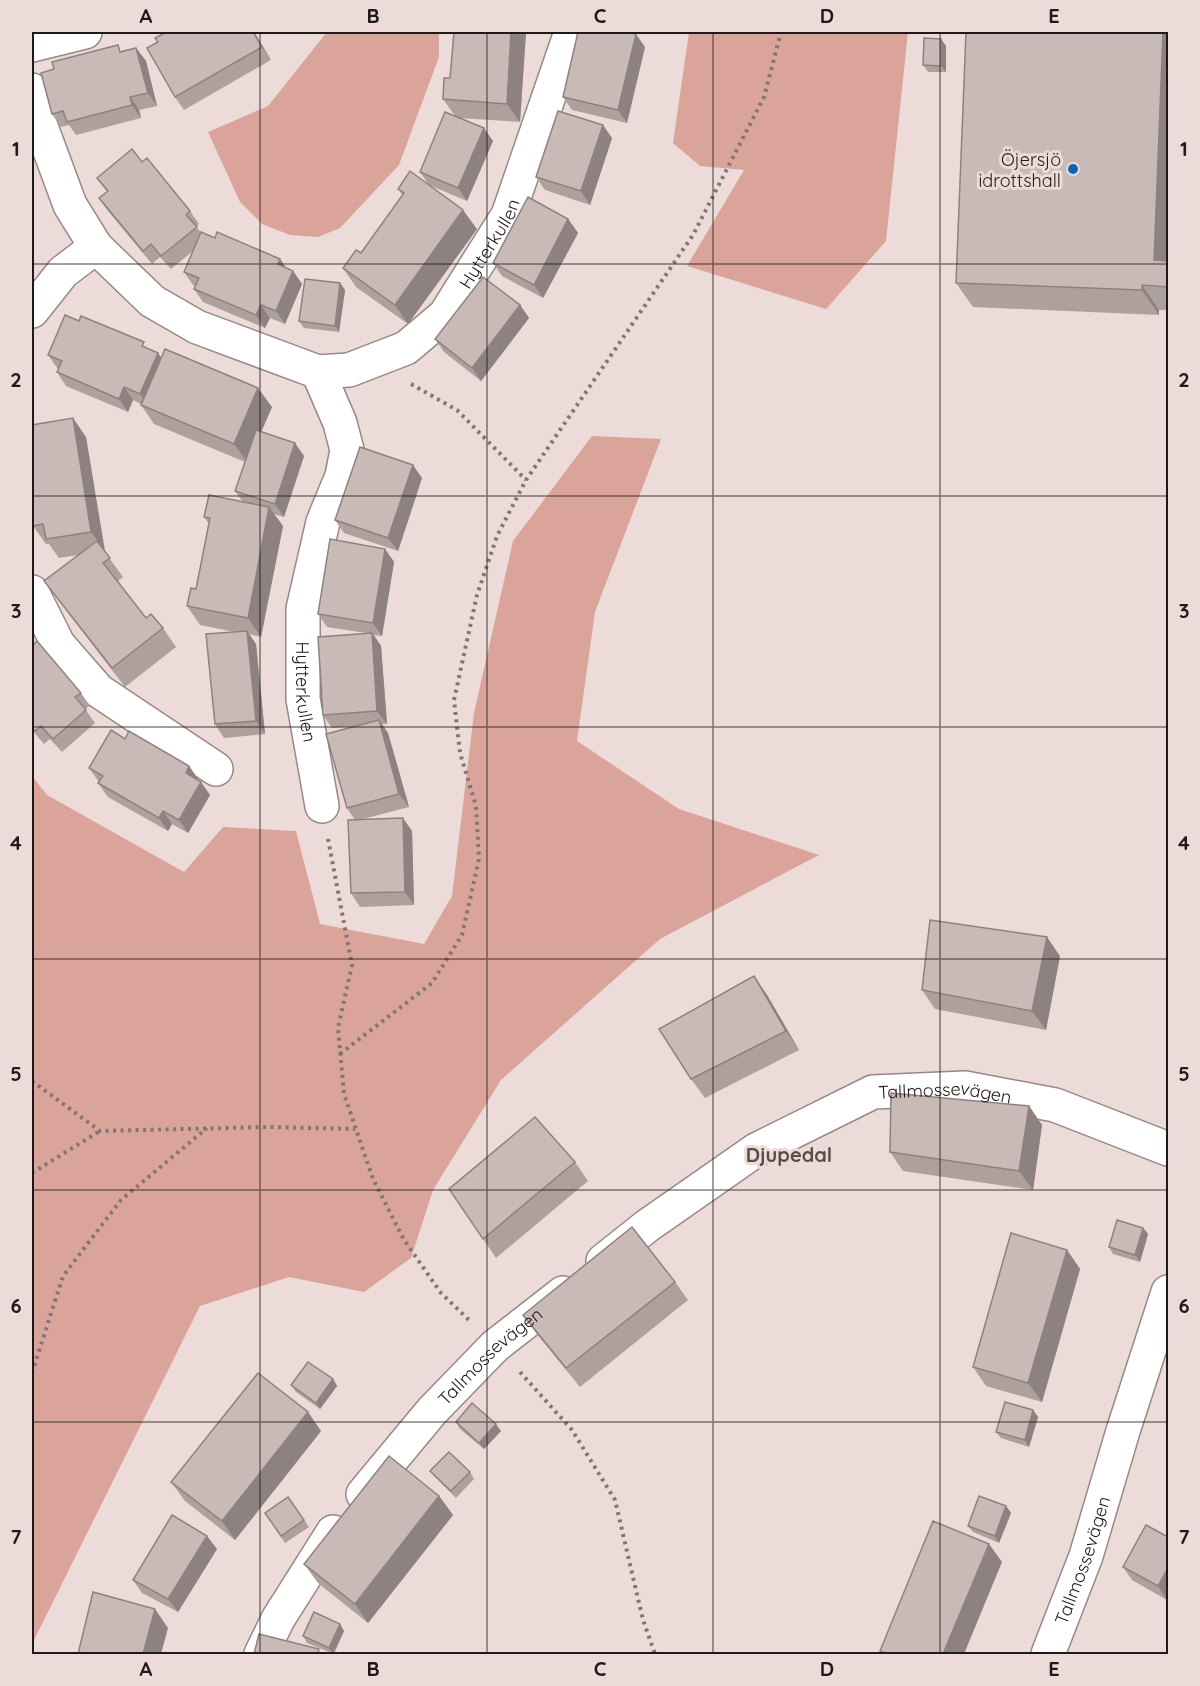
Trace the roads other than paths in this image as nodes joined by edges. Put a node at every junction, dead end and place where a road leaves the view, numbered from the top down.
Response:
1 (86, 32) edge
2 (571, 32) edge
3 (32, 45) edge
4 (32, 90) edge
5 (96, 247) junction
6 (32, 311) edge
7 (318, 372) junction
8 (32, 592) edge
9 (216, 769) dead end
10 (322, 806) road end
11 (1168, 1149) edge
12 (1168, 1292) edge
13 (261, 1654) edge
14 (1048, 1654) edge

1 - 3 street
2 - 7 street, Hytterkullen
4 - 5 street, Hytterkullen
5 - 6 street
5 - 7 street, Hytterkullen
7 - 10 street, Hytterkullen
8 - 9 street
11 - 13 street, Tallmossevägen
12 - 14 street, Tallmossevägen

